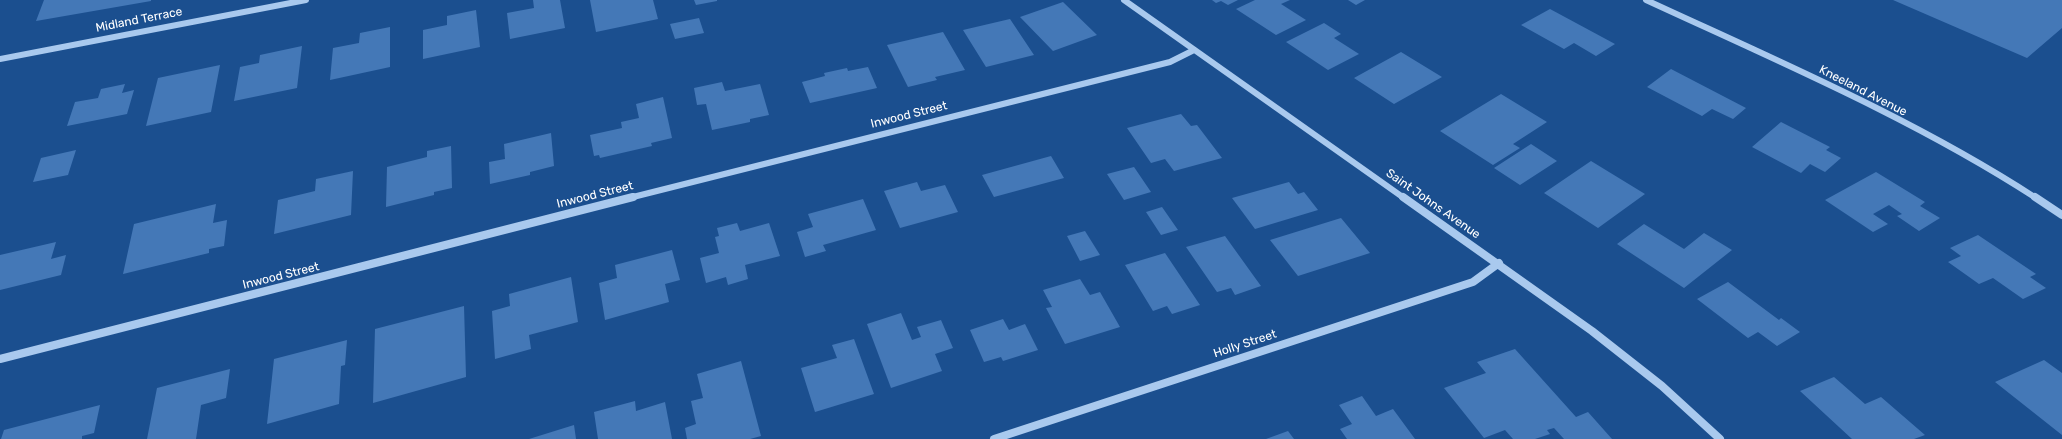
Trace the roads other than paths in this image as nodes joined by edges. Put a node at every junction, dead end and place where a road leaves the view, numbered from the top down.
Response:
1 (306, 0) edge
2 (1124, 0) edge
3 (1646, 0) edge
4 (1194, 50) junction
5 (0, 59) edge
6 (2062, 215) edge
7 (1499, 263) junction
8 (0, 359) edge
9 (994, 439) edge
10 (1720, 439) edge

1 - 5 street, Midland Terrace
2 - 4 street, Saint Johns Avenue
3 - 6 street, Kneeland Avenue
4 - 7 street, Saint Johns Avenue
4 - 8 street, Inwood Street
7 - 9 street, Holly Street
7 - 10 street, Saint Johns Avenue

